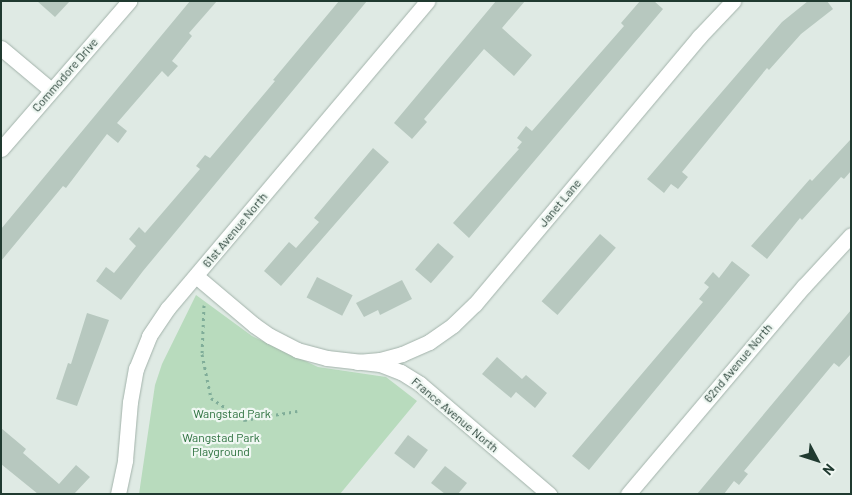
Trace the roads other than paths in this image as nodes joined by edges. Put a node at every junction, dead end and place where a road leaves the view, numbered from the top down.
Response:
1 (129, 1) edge
2 (427, 1) edge
3 (733, 1) edge
4 (1, 48) edge
5 (51, 90) junction
6 (1, 149) edge
7 (851, 235) edge
8 (196, 276) junction
9 (358, 362) junction
10 (118, 494) edge
11 (549, 494) edge
12 (628, 494) edge

1 - 5 street, Commodore Drive
2 - 8 street, 61st Avenue North
3 - 9 street, Janet Lane
4 - 5 street
5 - 6 street, Commodore Drive
7 - 12 street, 62nd Avenue North
8 - 9 street, France Avenue North
8 - 10 street, 61st Avenue North
9 - 11 street, France Avenue North

